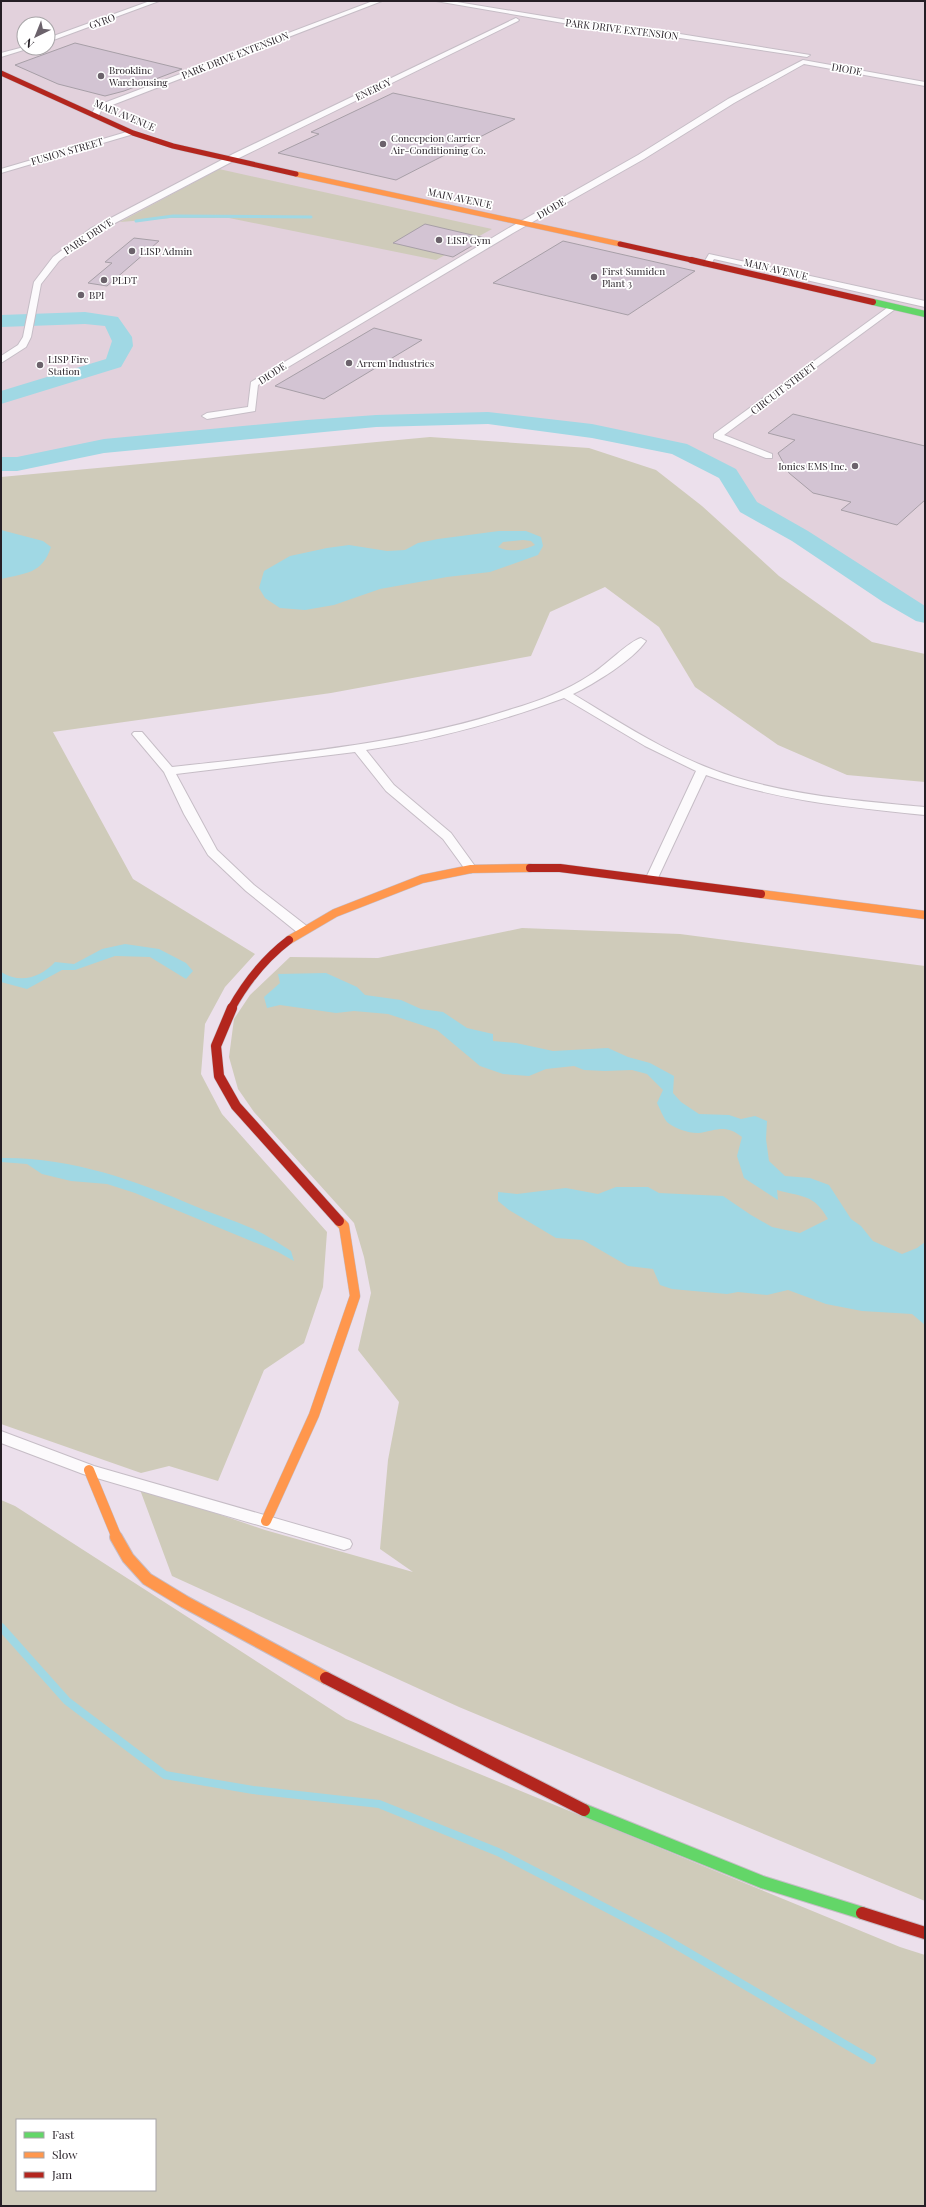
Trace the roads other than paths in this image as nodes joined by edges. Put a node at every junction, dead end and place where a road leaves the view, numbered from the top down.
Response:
1 (156, 1) edge
2 (379, 1) edge
3 (439, 1) edge
4 (516, 20) dead end
5 (56, 37) edge
6 (16, 51) edge
7 (1, 55) edge
8 (807, 55) dead end
9 (1, 73) edge
10 (925, 84) edge
11 (95, 114) junction
12 (133, 133) junction
13 (230, 160) junction
14 (1, 171) edge
15 (525, 223) junction
16 (707, 264) junction
17 (925, 304) edge
18 (894, 307) junction
19 (925, 314) edge
20 (1, 360) edge
21 (207, 416) dead end
22 (769, 456) dead end
23 (642, 641) dead end
24 (565, 694) junction
25 (138, 734) dead end
26 (358, 748) junction
27 (703, 770) junction
28 (169, 771) junction
29 (925, 811) edge
30 (471, 869) junction
31 (651, 880) junction
32 (925, 915) edge
33 (303, 930) junction
34 (1, 1437) edge
35 (89, 1470) junction
36 (266, 1521) junction
37 (344, 1544) dead end
38 (925, 1933) edge

1 - 5 street, GYRO
2 - 11 street, PARK DRIVE EXTENSION
3 - 8 street, PARK DRIVE EXTENSION
4 - 13 street, ENERGY
6 - 7 street
9 - 11 street, MAIN AVENUE
10 - 15 street, DIODE
11 - 12 street, MAIN AVENUE
12 - 13 street, MAIN AVENUE
12 - 14 street, FUSION STREET
13 - 15 street, MAIN AVENUE
13 - 20 street, PARK DRIVE
15 - 16 street, MAIN AVENUE
15 - 21 street, DIODE
16 - 17 street
16 - 18 street, MAIN AVENUE
18 - 19 street, MAIN AVENUE
18 - 22 street, CIRCUIT STREET
23 - 24 street
24 - 26 street
24 - 27 street
25 - 28 street
26 - 28 street
26 - 30 street
27 - 29 street
27 - 31 street
28 - 33 street
30 - 31 street
30 - 33 street
31 - 32 street
33 - 36 street
34 - 35 street
35 - 36 street
35 - 38 street
36 - 37 street

